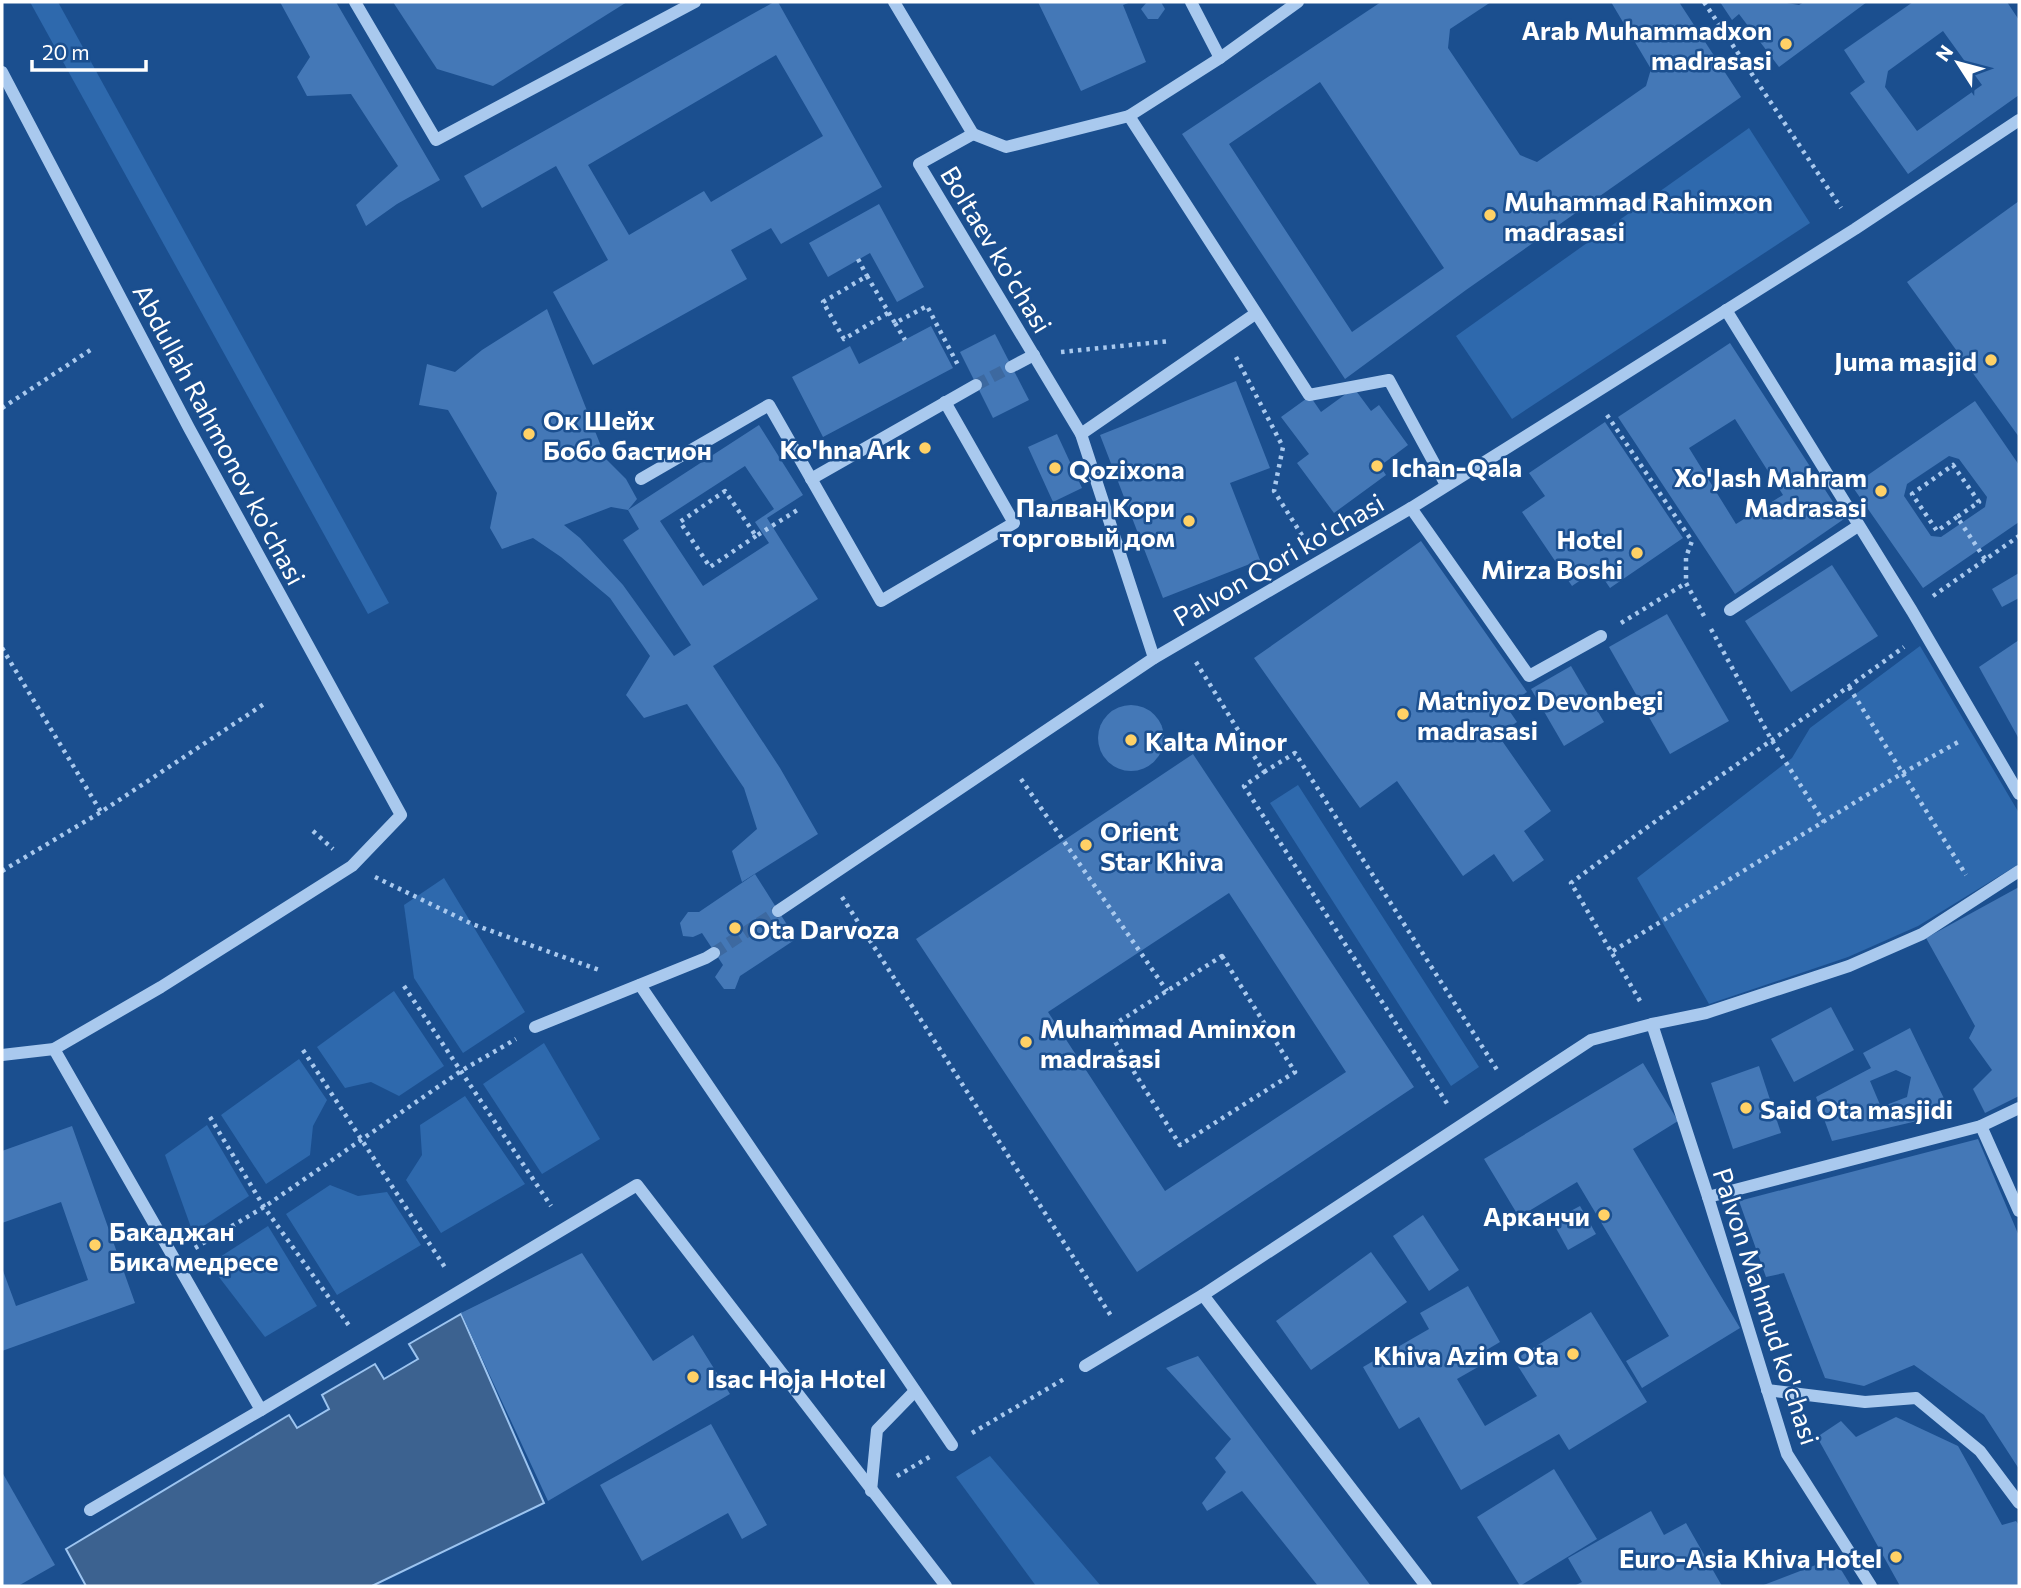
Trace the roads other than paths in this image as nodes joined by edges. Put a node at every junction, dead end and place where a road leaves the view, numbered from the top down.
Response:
1 (355, 2) edge
2 (695, 2) edge
3 (894, 2) edge
4 (1191, 2) edge
5 (1298, 2) edge
6 (1220, 58) junction
7 (2, 72) edge
8 (1129, 116) junction
9 (2019, 120) edge
10 (973, 134) junction
11 (1726, 310) junction
12 (1255, 314) junction
13 (1034, 355) junction
14 (1012, 367) tunnel mouth
15 (973, 386) tunnel mouth
16 (945, 402) junction
17 (1081, 434) junction
18 (641, 479) dead end
19 (811, 479) junction
20 (1446, 485) junction
21 (1410, 508) junction
22 (1858, 526) junction
23 (1730, 610) dead end
24 (1601, 636) road end
25 (1154, 658) junction
26 (2019, 794) edge
27 (2019, 871) edge
28 (778, 911) tunnel mouth
29 (714, 953) tunnel mouth
30 (640, 985) junction
31 (1652, 1024) junction
32 (535, 1027) road end
33 (54, 1049) junction
34 (2, 1055) edge
35 (2019, 1108) edge
36 (1981, 1126) junction
37 (1708, 1197) junction
38 (2019, 1211) edge
39 (1203, 1296) junction
40 (1085, 1366) dead end
41 (1767, 1390) junction
42 (915, 1391) junction
43 (261, 1410) junction
44 (952, 1445) dead end
45 (872, 1490) junction
46 (2019, 1503) edge
47 (90, 1510) dead end
48 (946, 1586) edge
49 (1426, 1586) edge
50 (1871, 1586) edge

1 - 2 street
3 - 10 street, Boltaev ko'chasi
4 - 6 street
5 - 6 street
6 - 8 street
7 - 33 street, Abdullah Rahmonov ko'chasi
8 - 10 street
8 - 12 street
9 - 11 street, Palvon Qori ko'chasi
10 - 13 street, Boltaev ko'chasi
11 - 20 street, Palvon Qori ko'chasi
11 - 22 street
12 - 17 street
12 - 20 street
13 - 14 street
13 - 17 street, Boltaev ko'chasi
15 - 16 street
16 - 19 street
16 - 19 street
17 - 25 street, Boltaev ko'chasi
18 - 19 street
20 - 21 street, Palvon Qori ko'chasi
21 - 24 street
21 - 25 street, Palvon Qori ko'chasi
22 - 23 street
22 - 26 street
25 - 28 street, Palvon Qori ko'chasi
27 - 31 street
29 - 30 street
30 - 32 street
30 - 42 street
31 - 37 street, Palvon Mahmud ko'chasi
31 - 39 street
33 - 34 street
33 - 43 street
35 - 36 street
36 - 37 street
36 - 38 street
37 - 41 street, Palvon Mahmud ko'chasi
39 - 40 street
39 - 49 street
41 - 46 street
41 - 50 street, Palvon Mahmud ko'chasi
42 - 44 street
42 - 45 street
43 - 45 street
43 - 47 street
45 - 48 street

